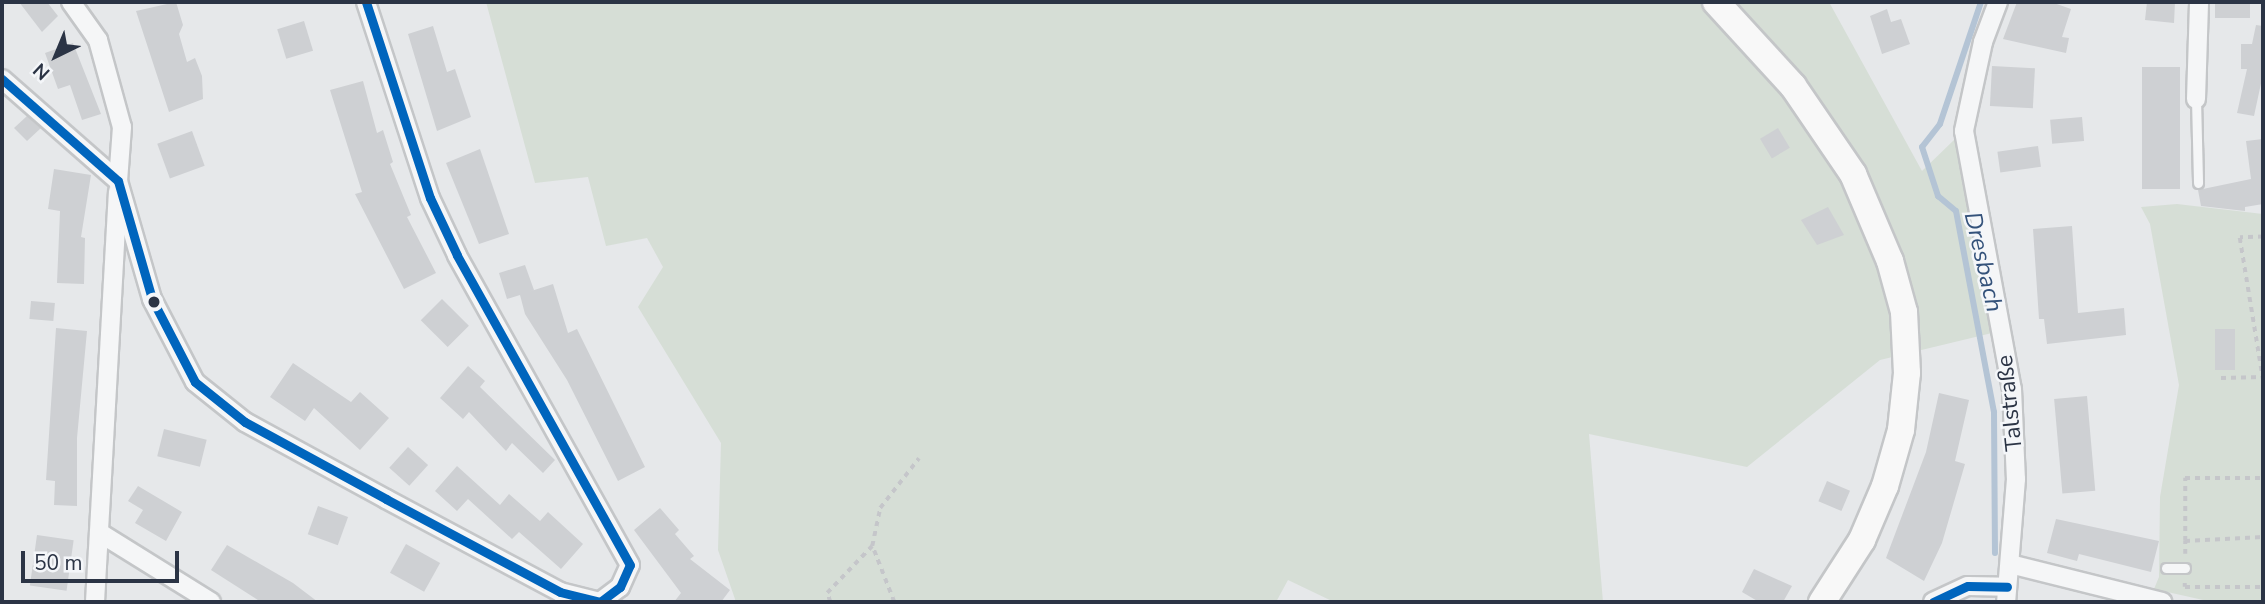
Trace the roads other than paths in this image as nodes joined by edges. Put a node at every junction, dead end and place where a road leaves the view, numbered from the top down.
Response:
1 (71, 2) edge
2 (366, 2) edge
3 (1716, 2) edge
4 (1998, 2) edge
5 (2199, 2) edge
6 (2, 79) edge
7 (2196, 99) joint
8 (118, 181) junction
9 (2198, 183) dead end
10 (100, 533) junction
11 (2010, 564) junction
12 (2166, 568) dead end
13 (2185, 568) road end
14 (2006, 595) edge
15 (95, 602) edge
16 (211, 602) edge
17 (600, 602) edge
18 (1822, 602) edge
19 (1933, 602) edge
20 (2162, 602) edge

1 - 8 street
2 - 17 street
3 - 18 main road
4 - 11 street, Talstraße
5 - 7 street
6 - 8 street
7 - 9 lane
8 - 10 street
8 - 17 street
10 - 15 street
10 - 16 street
11 - 14 street, Talstraße
11 - 20 street
12 - 13 lane
14 - 19 street

